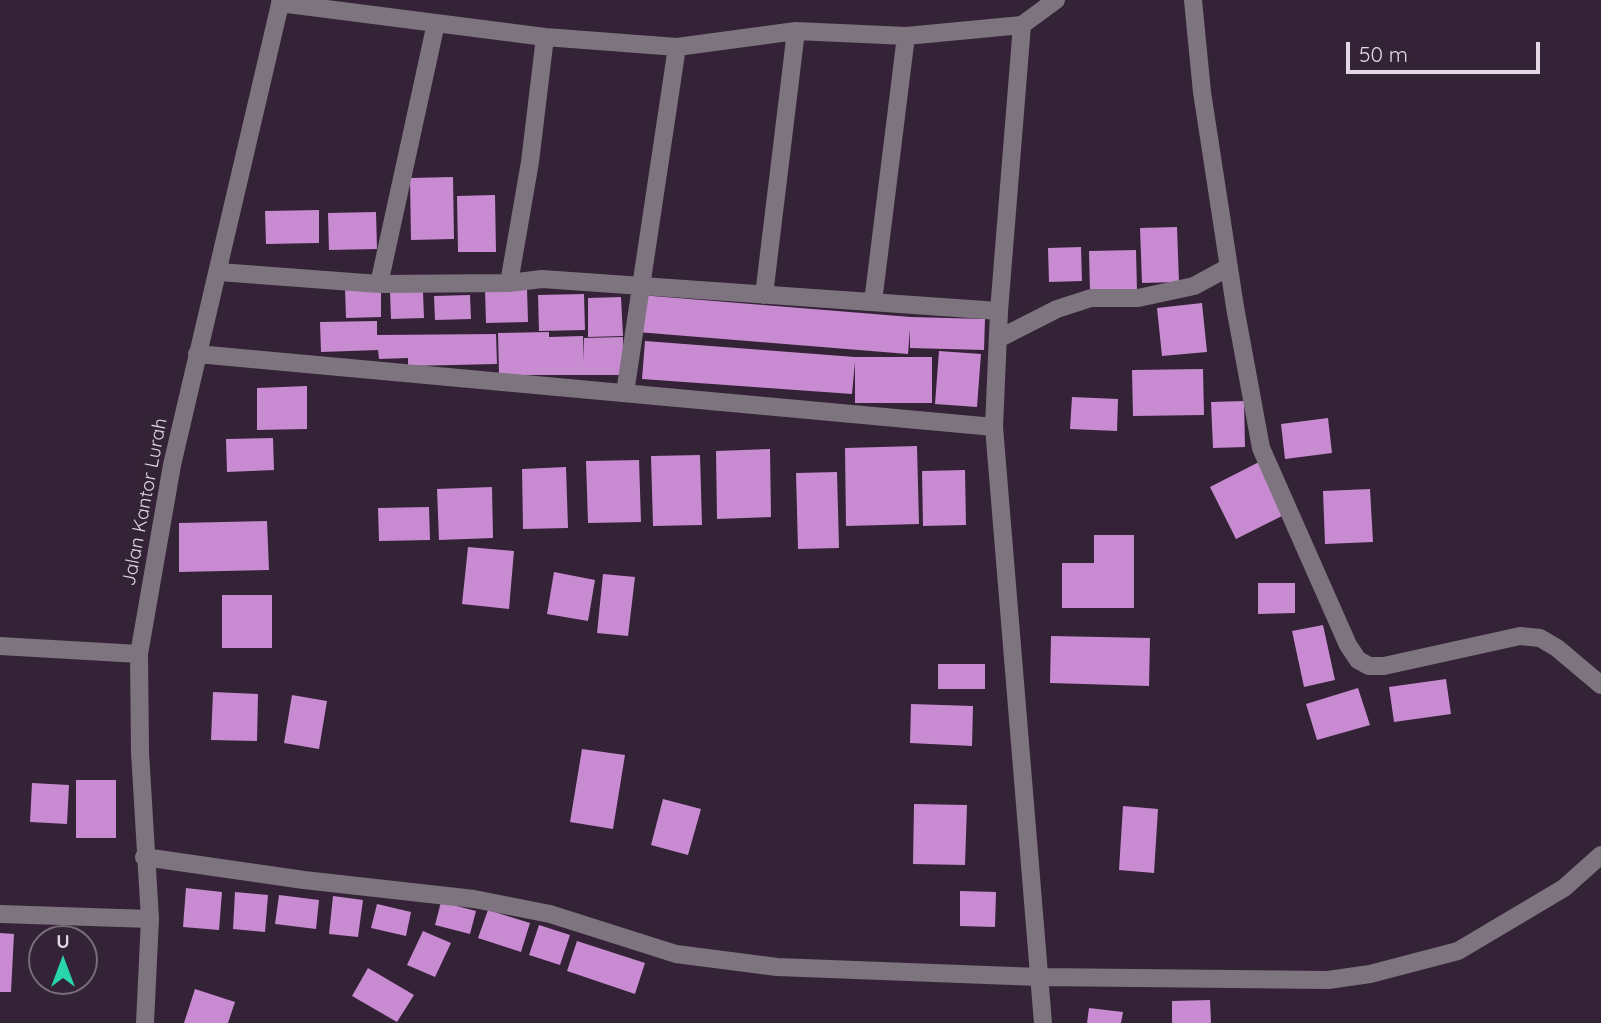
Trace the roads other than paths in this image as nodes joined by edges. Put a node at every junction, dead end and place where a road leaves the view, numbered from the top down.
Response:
1 (1056, 0) edge
2 (1193, 0) edge
3 (280, 2) edge
4 (436, 23) junction
5 (1022, 25) junction
6 (796, 31) junction
7 (906, 36) junction
8 (545, 37) junction
9 (677, 47) junction
10 (1229, 267) junction
11 (219, 272) junction
12 (509, 283) junction
13 (379, 284) junction
14 (639, 286) junction
15 (764, 295) junction
16 (873, 302) junction
17 (999, 311) junction
18 (998, 339) junction
19 (197, 354) junction
20 (625, 393) junction
21 (994, 427) junction
22 (0, 646) edge
23 (139, 654) junction
24 (1601, 685) edge
25 (1601, 855) edge
26 (144, 858) junction
27 (0, 914) edge
28 (150, 919) junction
29 (1039, 977) junction
30 (145, 1023) edge
31 (1043, 1023) edge

1 - 5 street
2 - 10 street
3 - 4 street
3 - 11 street, Jalan Kantor Lurah
4 - 8 street
4 - 13 street
5 - 7 street
5 - 17 street
6 - 7 street
6 - 9 street
6 - 15 street
7 - 16 street
8 - 9 street
8 - 12 street
9 - 14 street
10 - 18 street
10 - 24 street
11 - 13 street
11 - 19 street, Jalan Kantor Lurah
12 - 13 street
12 - 14 street
14 - 15 street
14 - 20 street
15 - 16 street
16 - 17 street
17 - 18 street
18 - 21 street
19 - 20 street
19 - 23 street, Jalan Kantor Lurah
20 - 21 street
21 - 29 street
22 - 23 street
23 - 26 street, Jalan Kantor Lurah
25 - 29 street
26 - 28 street, Jalan Kantor Lurah
26 - 29 street
27 - 28 street
28 - 30 street, Jalan Kantor Lurah
29 - 31 street

